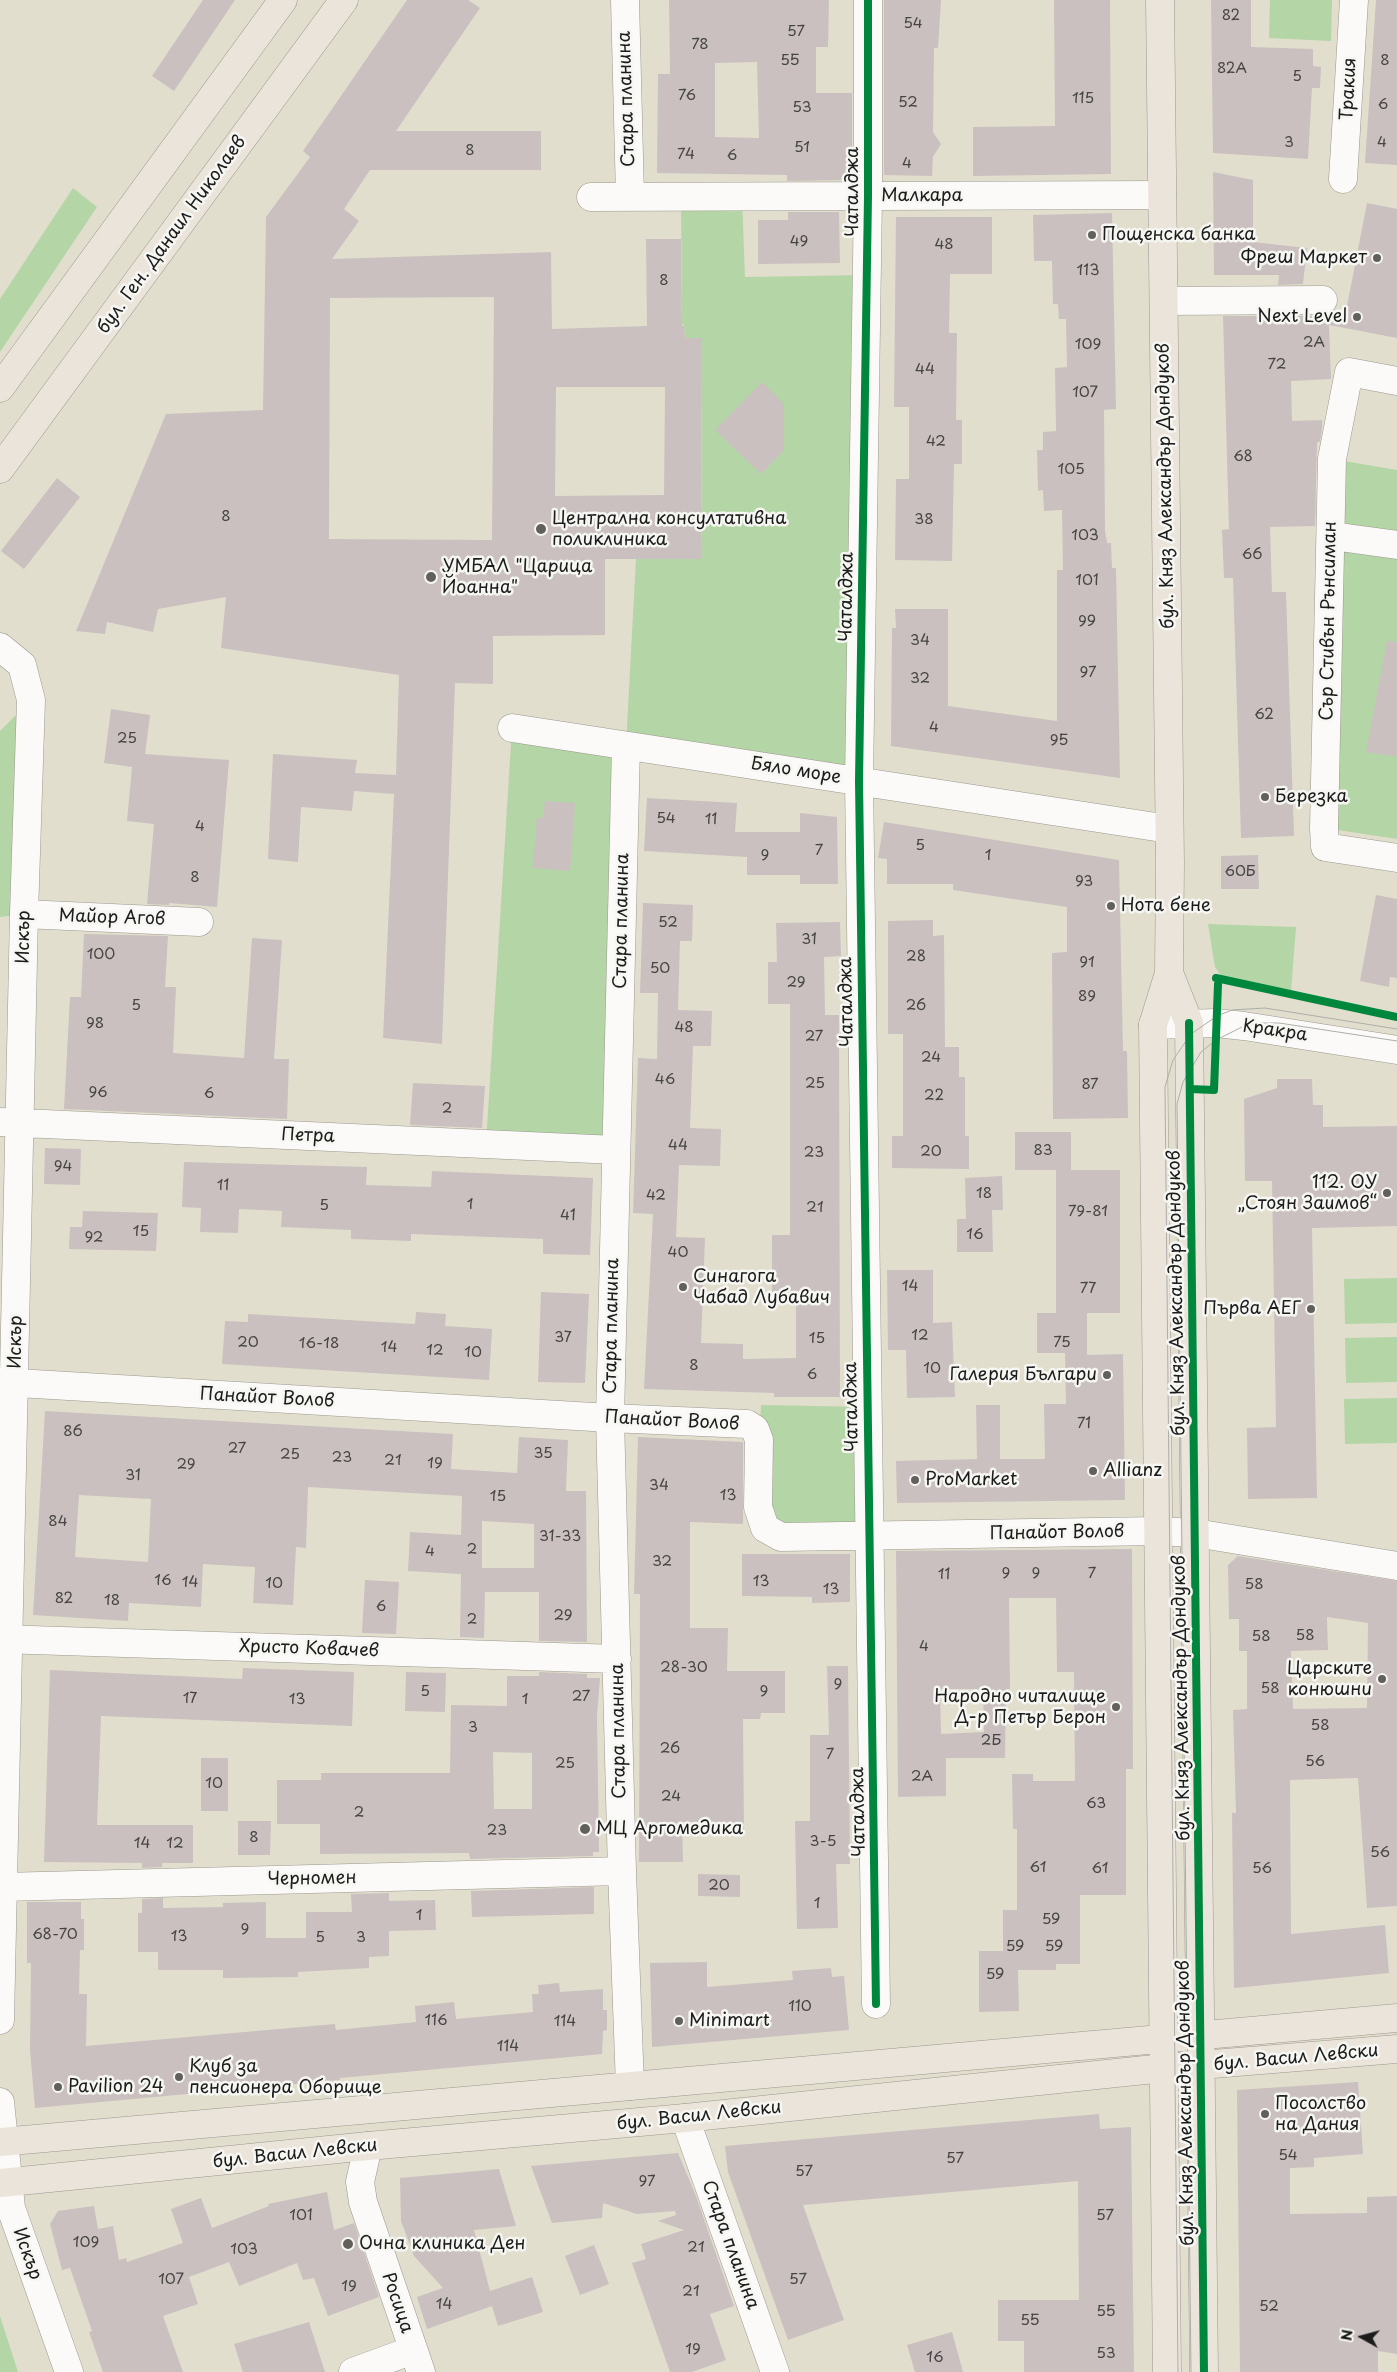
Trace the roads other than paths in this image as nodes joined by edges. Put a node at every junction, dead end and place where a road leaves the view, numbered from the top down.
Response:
1 (283, 0) edge
2 (344, 0) edge
3 (624, 0) edge
4 (868, 0) edge
5 (1160, 0) edge
6 (1354, 0) edge
7 (1343, 179) dead end
8 (1162, 195) junction
9 (868, 196) junction
10 (591, 197) dead end
11 (630, 197) junction
12 (1324, 300) dead end
13 (1164, 301) junction
14 (1397, 381) edge
15 (0, 388) edge
16 (0, 469) edge
17 (1332, 536) junction
18 (1397, 545) edge
19 (0, 647) edge
20 (11, 670) edge
21 (512, 728) dead end
22 (626, 746) junction
23 (859, 781) junction
24 (1169, 829) junction
25 (1397, 858) edge
26 (24, 914) junction
27 (199, 922) dead end
28 (1169, 972) junction
29 (1189, 1024) junction
30 (1152, 1025) junction
31 (1397, 1050) edge
32 (10, 1123) edge
33 (616, 1150) junction
34 (8, 1383) edge
35 (610, 1418) junction
36 (1158, 1531) junction
37 (1195, 1533) junction
38 (870, 1536) junction
39 (1397, 1566) edge
40 (5, 1639) edge
41 (617, 1659) junction
42 (622, 1871) junction
43 (2, 1887) junction
44 (876, 2004) dead end
45 (1397, 2018) edge
46 (0, 2020) edge
47 (1200, 2036) junction
48 (1164, 2039) junction
49 (1397, 2049) edge
50 (1200, 2066) junction
51 (1164, 2068) junction
52 (630, 2086) junction
53 (0, 2102) edge
54 (685, 2118) junction
55 (2, 2142) edge
56 (368, 2146) junction
57 (3, 2183) edge
58 (417, 2361) edge
59 (69, 2372) edge
60 (353, 2372) edge
61 (775, 2372) edge
62 (1167, 2372) edge
63 (1204, 2372) edge

1 - 15 main road
2 - 16 main road, бул. Ген. Данаил Николаев
3 - 11 street, Стара планина
4 - 9 street, Чаталджа
5 - 8 main road, бул. Княз Александър Дондуков
6 - 7 street, Тракия
8 - 9 street, Малкара
8 - 13 main road, бул. Княз Александър Дондуков
9 - 11 street, Малкара
9 - 23 street, Чаталджа
10 - 11 street, Малкара
12 - 13 street
13 - 24 main road, бул. Княз Александър Дондуков
14 - 17 street, Сър Стивън Рънсиман
17 - 18 street
17 - 25 street, Сър Стивън Рънсиман
19 - 20 street
20 - 26 street, Искър
21 - 22 street, Бяло море
22 - 23 street, Бяло море
22 - 33 street, Стара планина
23 - 24 street, Бяло море
23 - 38 street, Чаталджа
24 - 28 main road, бул. Княз Александър Дондуков
26 - 27 street, Майор Агов
26 - 32 street, Искър
28 - 29 main road, бул. Княз Александър Дондуков
28 - 30 main road, бул. Княз Александър Дондуков
29 - 30 street, Кракра
29 - 31 street, Кракра
29 - 37 main road, бул. Княз Александър Дондуков
30 - 36 main road, бул. Княз Александър Дондуков
32 - 33 street, Петра
32 - 34 street, Искър
33 - 35 street, Стара планина
34 - 35 street, Панайот Волов
34 - 40 street, Искър
35 - 38 street, Панайот Волов
35 - 41 street, Стара планина
36 - 37 street, Панайот Волов
36 - 38 street, Панайот Волов
36 - 48 main road, бул. Княз Александър Дондуков
37 - 39 street, Панайот Волов
37 - 47 main road, бул. Княз Александър Дондуков
38 - 44 street, Чаталджа
40 - 41 street, Христо Ковачев
40 - 43 street, Искър
41 - 42 street, Стара планина
42 - 43 street, Черномен
42 - 52 street, Стара планина
43 - 46 street, Искър
45 - 47 main road, бул. Васил Левски
47 - 48 main road, бул. Васил Левски
47 - 50 main road, бул. Княз Александър Дондуков
48 - 51 main road, бул. Княз Александър Дондуков
48 - 52 main road, бул. Васил Левски
49 - 50 main road, бул. Васил Левски
50 - 51 main road, бул. Васил Левски
50 - 63 main road, бул. Княз Александър Дондуков
51 - 54 main road, бул. Васил Левски
51 - 62 main road, бул. Княз Александър Дондуков
52 - 55 main road, бул. Васил Левски
53 - 55 street, Искър
54 - 56 main road, бул. Васил Левски
54 - 61 street, Стара планина
55 - 57 street, Искър
56 - 57 main road, бул. Васил Левски
56 - 58 street, Росица
57 - 59 street, Искър
58 - 60 street

